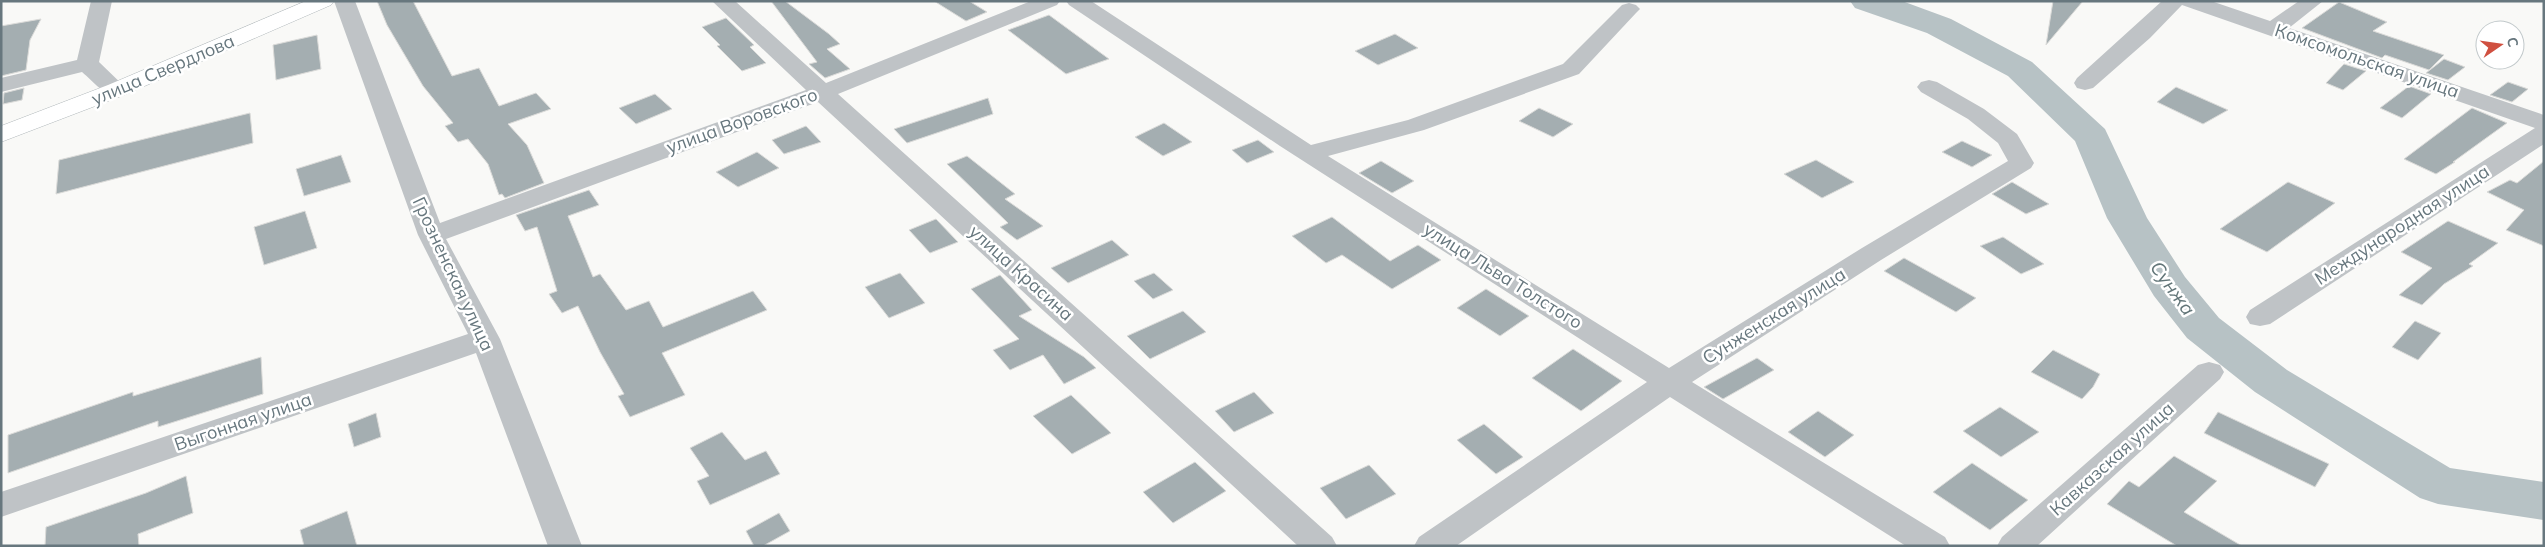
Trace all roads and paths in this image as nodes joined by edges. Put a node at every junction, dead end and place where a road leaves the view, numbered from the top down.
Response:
1 (102, 1) edge
2 (324, 1) edge
3 (344, 1) edge
4 (722, 1) edge
5 (1050, 1) edge
6 (1076, 1) edge
7 (2174, 1) edge
8 (2190, 1) edge
9 (2313, 1) edge
10 (1630, 9) dead end
11 (2273, 29) junction
12 (87, 64) junction
13 (2085, 83) dead end
14 (1, 85) edge
15 (1929, 87) dead end
16 (116, 90) junction
17 (823, 92) junction
18 (2544, 122) edge
19 (2544, 133) edge
20 (1, 135) edge
21 (1309, 153) junction
22 (432, 235) junction
23 (2260, 317) dead end
24 (485, 340) junction
25 (2209, 372) dead end
26 (1669, 382) junction
27 (1, 505) edge
28 (565, 546) edge
29 (1320, 546) edge
30 (1431, 546) edge
31 (1933, 546) edge
32 (2014, 546) edge

1 - 12 street
2 - 16 street, улица Свердлова
3 - 22 street, Грозненская улица
4 - 17 street, улица Красина
5 - 17 street, улица Воровского
6 - 21 street, улица Льва Толстого
7 - 13 street
8 - 11 street, Комсомольская улица
9 - 11 street
10 - 21 street
11 - 18 street, Комсомольская улица
12 - 14 street
12 - 16 street
15 - 26 street, Сунженская улица
16 - 20 street, улица Свердлова
17 - 22 street, улица Воровского
17 - 29 street, улица Красина
19 - 23 street, Международная улица
21 - 26 street, улица Льва Толстого
22 - 24 street, Грозненская улица
24 - 27 street, Выгонная улица
24 - 28 street, Грозненская улица
25 - 32 street, Кавказская улица
26 - 30 street, Сунженская улица
26 - 31 street, улица Льва Толстого

